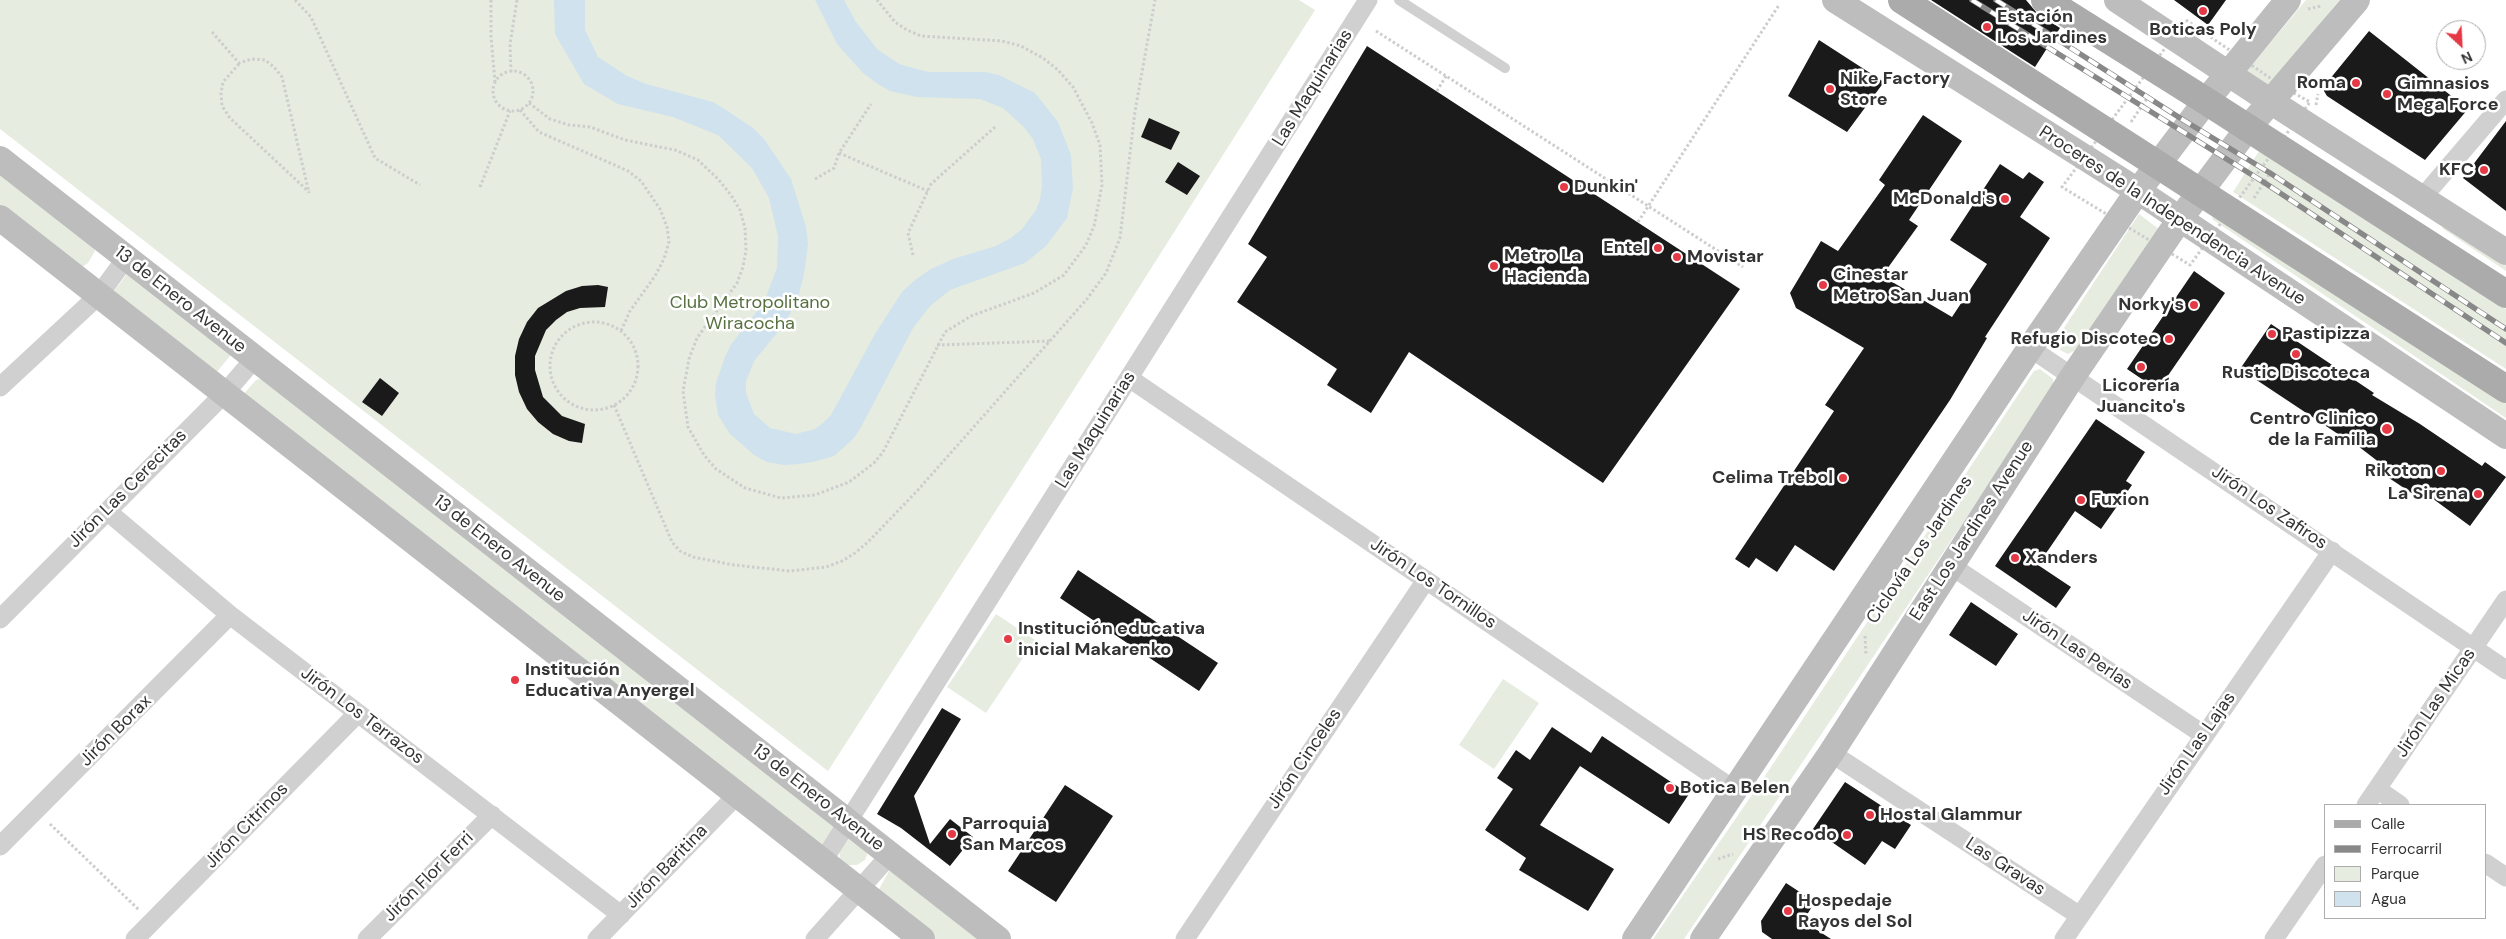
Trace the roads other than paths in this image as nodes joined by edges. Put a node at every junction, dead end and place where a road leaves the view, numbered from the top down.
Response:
1 (1399, 0) edge
2 (1835, 0) edge
3 (1902, 0) edge
4 (2045, 0) edge
5 (2117, 0) edge
6 (2357, 0) edge
7 (1362, 2) edge
8 (2297, 5) edge
9 (1505, 68) dead end
10 (2228, 74) junction
11 (2506, 100) edge
12 (2206, 101) junction
13 (2270, 101) junction
14 (2248, 128) junction
15 (0, 159) edge
16 (2157, 165) junction
17 (2138, 191) junction
18 (2200, 192) junction
19 (2423, 197) junction
20 (0, 218) edge
21 (2180, 219) junction
22 (2506, 252) edge
23 (126, 258) junction
24 (2506, 294) edge
25 (99, 295) junction
26 (2030, 348) junction
27 (255, 358) junction
28 (2073, 376) junction
29 (1129, 378) junction
30 (0, 387) edge
31 (2506, 388) edge
32 (225, 392) junction
33 (2506, 436) edge
34 (107, 511) junction
35 (2332, 551) junction
36 (1950, 565) junction
37 (1426, 580) junction
38 (2506, 600) edge
39 (230, 615) junction
40 (0, 619) edge
41 (2473, 648) junction
42 (2506, 670) edge
43 (358, 713) junction
44 (2204, 734) junction
45 (1831, 752) junction
46 (2376, 789) junction
47 (1736, 791) junction
48 (737, 795) junction
49 (2367, 804) edge
50 (2398, 804) edge
51 (492, 815) junction
52 (848, 822) junction
53 (0, 846) edge
54 (890, 855) junction
55 (823, 860) junction
56 (2486, 864) edge
57 (2324, 867) edge
58 (2506, 877) edge
59 (860, 890) junction
60 (621, 916) junction
61 (2080, 916) junction
62 (1711, 936) edge
63 (2281, 937) edge
64 (135, 939) edge
65 (367, 939) edge
66 (597, 939) edge
67 (815, 939) edge
68 (922, 939) edge
69 (998, 939) edge
70 (1185, 939) edge
71 (1635, 939) edge
72 (2064, 939) edge

1 - 9 lane
2 - 17 main road, Proceres de la Independencia Avenue
3 - 16 main road, Proceres de la Independencia Avenue
4 - 12 main road
5 - 10 main road
6 - 13 main road, East Los Jardines Avenue
7 - 29 street, Las Maquinarias
8 - 10 main road
10 - 12 main road
10 - 13 main road
11 - 19 street
12 - 14 main road
12 - 16 main road
13 - 14 main road, East Los Jardines Avenue
13 - 19 main road
14 - 18 main road, East Los Jardines Avenue
14 - 24 main road
15 - 23 main road, 13 de Enero Avenue
16 - 17 main road
16 - 18 main road, Proceres de la Independencia Avenue
17 - 21 main road, Proceres de la Independencia Avenue
17 - 26 main road
18 - 21 main road, East Los Jardines Avenue
18 - 31 main road, Proceres de la Independencia Avenue
19 - 22 main road
20 - 25 main road
21 - 28 main road, East Los Jardines Avenue
21 - 33 main road, Proceres de la Independencia Avenue
23 - 25 street
23 - 27 main road, 13 de Enero Avenue
25 - 30 street
25 - 32 main road
26 - 28 street, Jirón Los Zafiros
26 - 47 main road
27 - 32 street, Jirón Las Cerecitas
27 - 52 main road, 13 de Enero Avenue
28 - 35 street, Jirón Los Zafiros
28 - 36 main road, East Los Jardines Avenue
29 - 37 street, Jirón Los Tornillos
29 - 52 street, Las Maquinarias
32 - 34 street, Jirón Las Cerecitas
32 - 48 main road
34 - 39 street, Jirón Los Terrazos
34 - 40 street, Jirón Las Cerecitas
35 - 41 street, Jirón Los Zafiros
35 - 44 street, Jirón Las Lajas
36 - 44 street, Jirón Las Perlas
36 - 45 main road, East Los Jardines Avenue
37 - 47 street, Jirón Los Tornillos
37 - 70 street, Jirón Cinceles
38 - 41 street, Jirón Las Micas
39 - 43 street, Jirón Los Terrazos
39 - 53 street, Jirón Borax
41 - 42 street, Jirón Los Zafiros
41 - 46 street, Jirón Las Micas
43 - 51 street, Jirón Los Terrazos
43 - 64 street, Jirón Citrinos
44 - 61 street, Jirón Las Lajas
45 - 61 street, Las Gravas
45 - 62 main road, East Los Jardines Avenue
46 - 49 street, Jirón Las Micas
46 - 50 street
47 - 71 main road
48 - 55 main road
48 - 60 street, Jirón Baritina
51 - 60 street, Jirón Los Terrazos
51 - 65 street, Jirón Flor Ferri
52 - 54 main road, 13 de Enero Avenue
52 - 55 street, Las Maquinarias
54 - 59 street
54 - 69 main road, 13 de Enero Avenue
55 - 59 main road
56 - 58 street
57 - 63 street
59 - 67 street
59 - 68 main road
60 - 66 street, Jirón Baritina
61 - 72 street, Jirón Las Lajas

